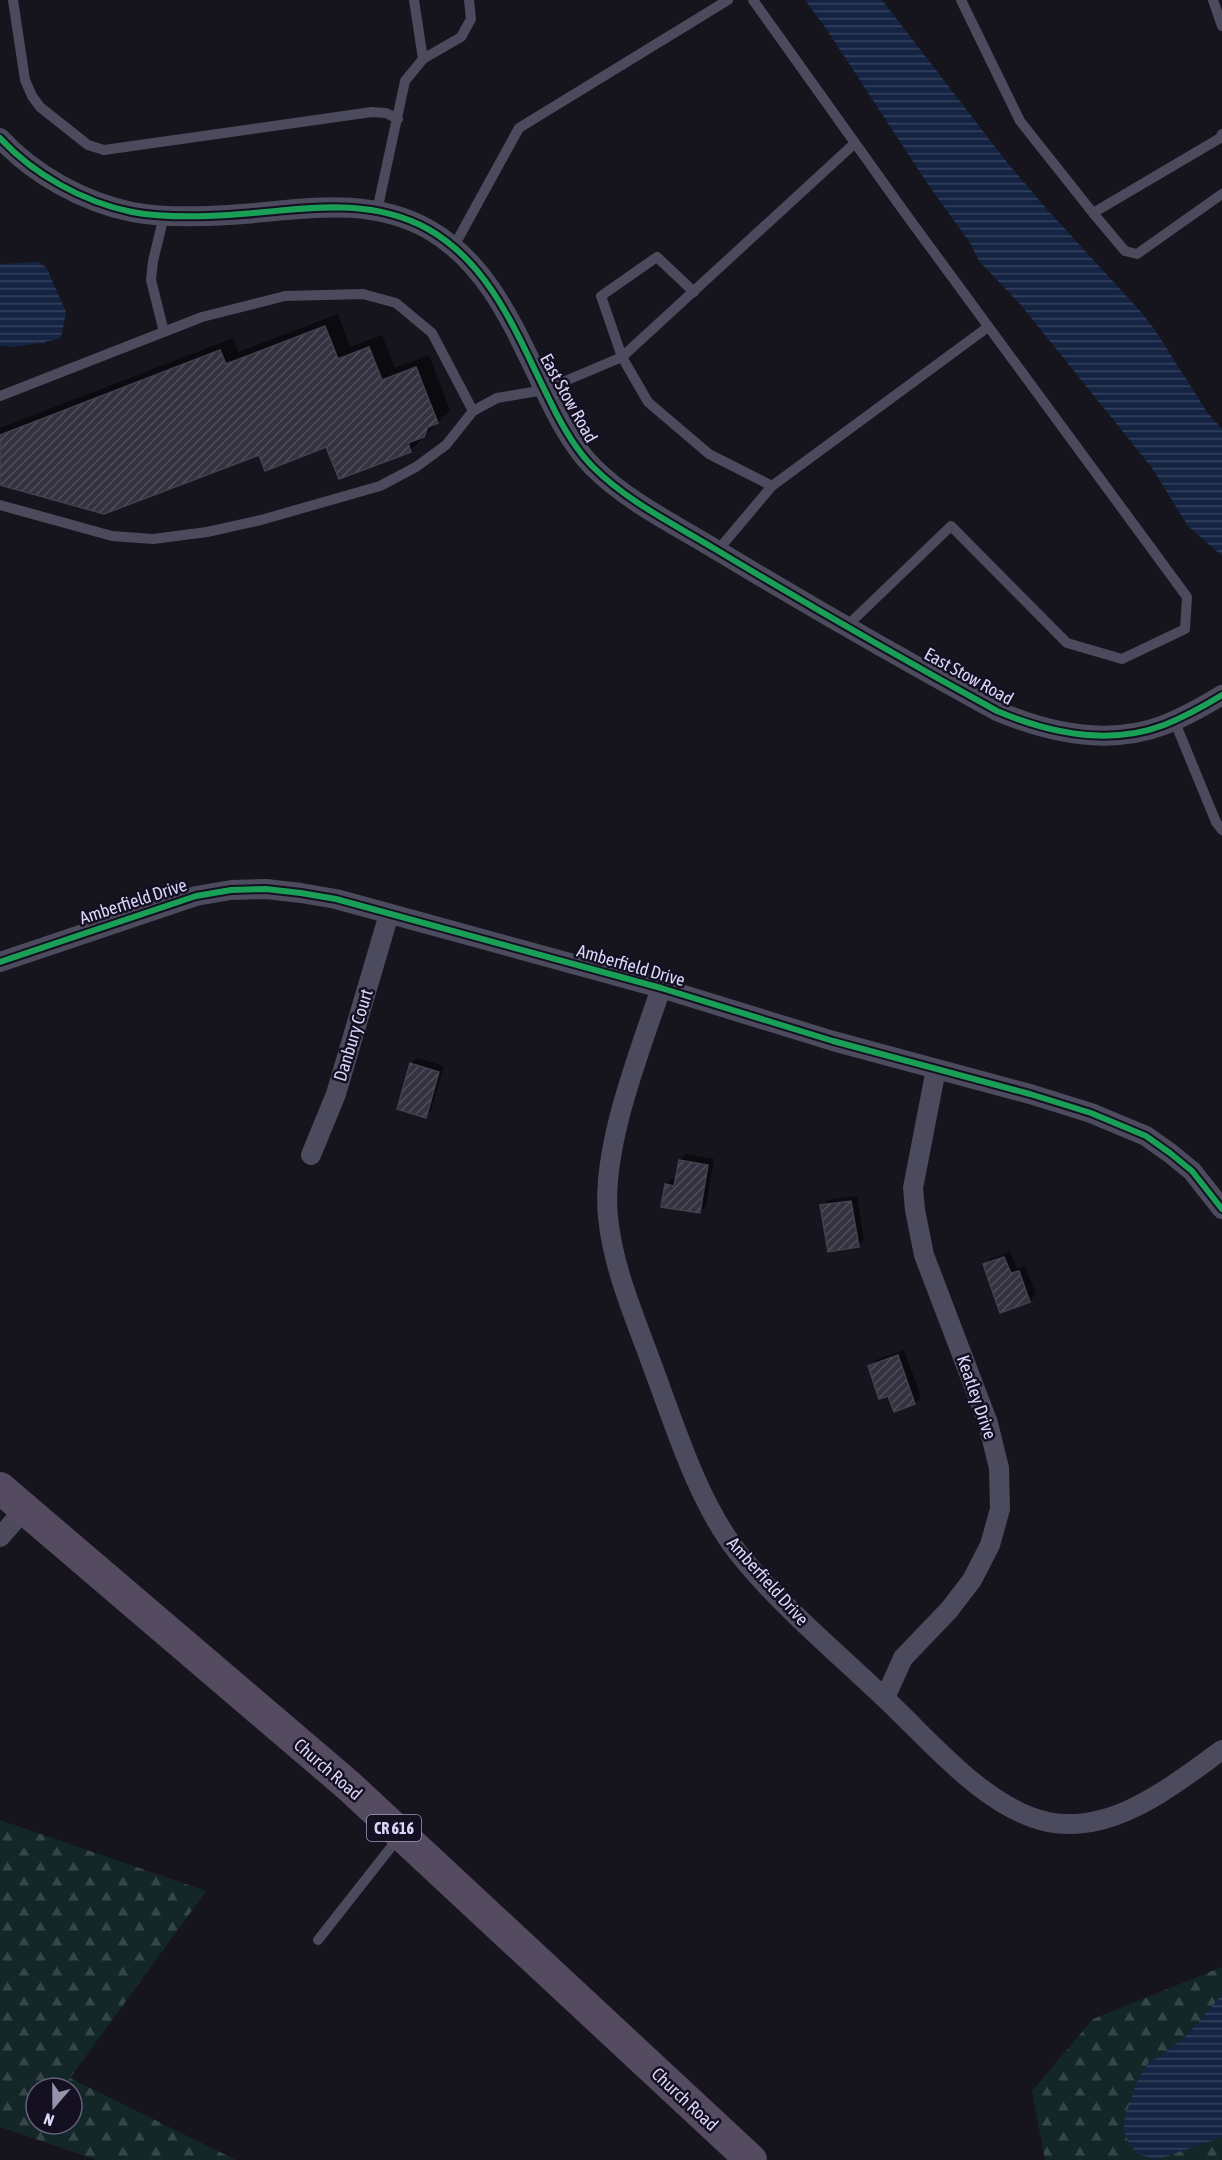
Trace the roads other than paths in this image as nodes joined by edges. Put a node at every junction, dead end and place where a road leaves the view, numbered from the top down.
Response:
1 (13, 0) edge
2 (414, 0) edge
3 (469, 0) edge
4 (728, 0) edge
5 (753, 0) edge
6 (961, 0) edge
7 (1213, 0) edge
8 (1222, 26) edge
9 (423, 59) junction
10 (398, 119) junction
11 (1222, 134) edge
12 (855, 143) junction
13 (2, 145) edge
14 (1222, 194) edge
15 (377, 211) junction
16 (1093, 213) junction
17 (164, 216) junction
18 (453, 248) junction
19 (694, 292) junction
20 (988, 327) junction
21 (164, 332) junction
22 (622, 357) junction
23 (544, 390) junction
24 (0, 396) edge
25 (473, 411) junction
26 (772, 486) junction
27 (0, 505) edge
28 (718, 550) junction
29 (847, 626) junction
30 (1222, 695) edge
31 (1174, 720) junction
32 (1222, 830) edge
33 (389, 914) junction
34 (0, 962) edge
35 (661, 988) junction
36 (936, 1069) junction
37 (311, 1155) dead end
38 (1222, 1209) edge
39 (0, 1488) edge
40 (24, 1510) junction
41 (0, 1537) edge
42 (885, 1698) junction
43 (1222, 1750) edge
44 (401, 1834) junction
45 (318, 1940) dead end
46 (751, 2160) edge

1 - 10 lane
2 - 9 lane
3 - 9 lane
4 - 18 lane
5 - 12 lane
6 - 16 lane
7 - 8 lane
9 - 10 lane
10 - 15 lane
11 - 16 lane
12 - 19 lane
12 - 20 lane
13 - 17 street, East Stow Road
14 - 16 lane
15 - 17 street, East Stow Road
15 - 18 street, East Stow Road
17 - 21 lane
18 - 23 street, East Stow Road
19 - 22 lane
19 - 22 lane
20 - 26 lane
20 - 29 lane
21 - 24 lane
21 - 25 lane
22 - 23 lane
22 - 26 lane
23 - 25 lane
23 - 28 street, East Stow Road
25 - 27 lane
26 - 28 lane
28 - 29 street, East Stow Road
29 - 31 street, East Stow Road
30 - 31 street, East Stow Road
31 - 32 lane
33 - 34 street, Amberfield Drive
33 - 35 street, Amberfield Drive
33 - 37 street, Danbury Court
35 - 36 street, Amberfield Drive
35 - 42 street, Amberfield Drive
36 - 38 street, Amberfield Drive
36 - 42 street, Keatley Drive
39 - 40 main road, Church Road / CR 616
40 - 41 street
40 - 44 main road, Church Road / CR 616
42 - 43 street, Amberfield Drive
44 - 45 lane
44 - 46 main road, Church Road / CR 616

